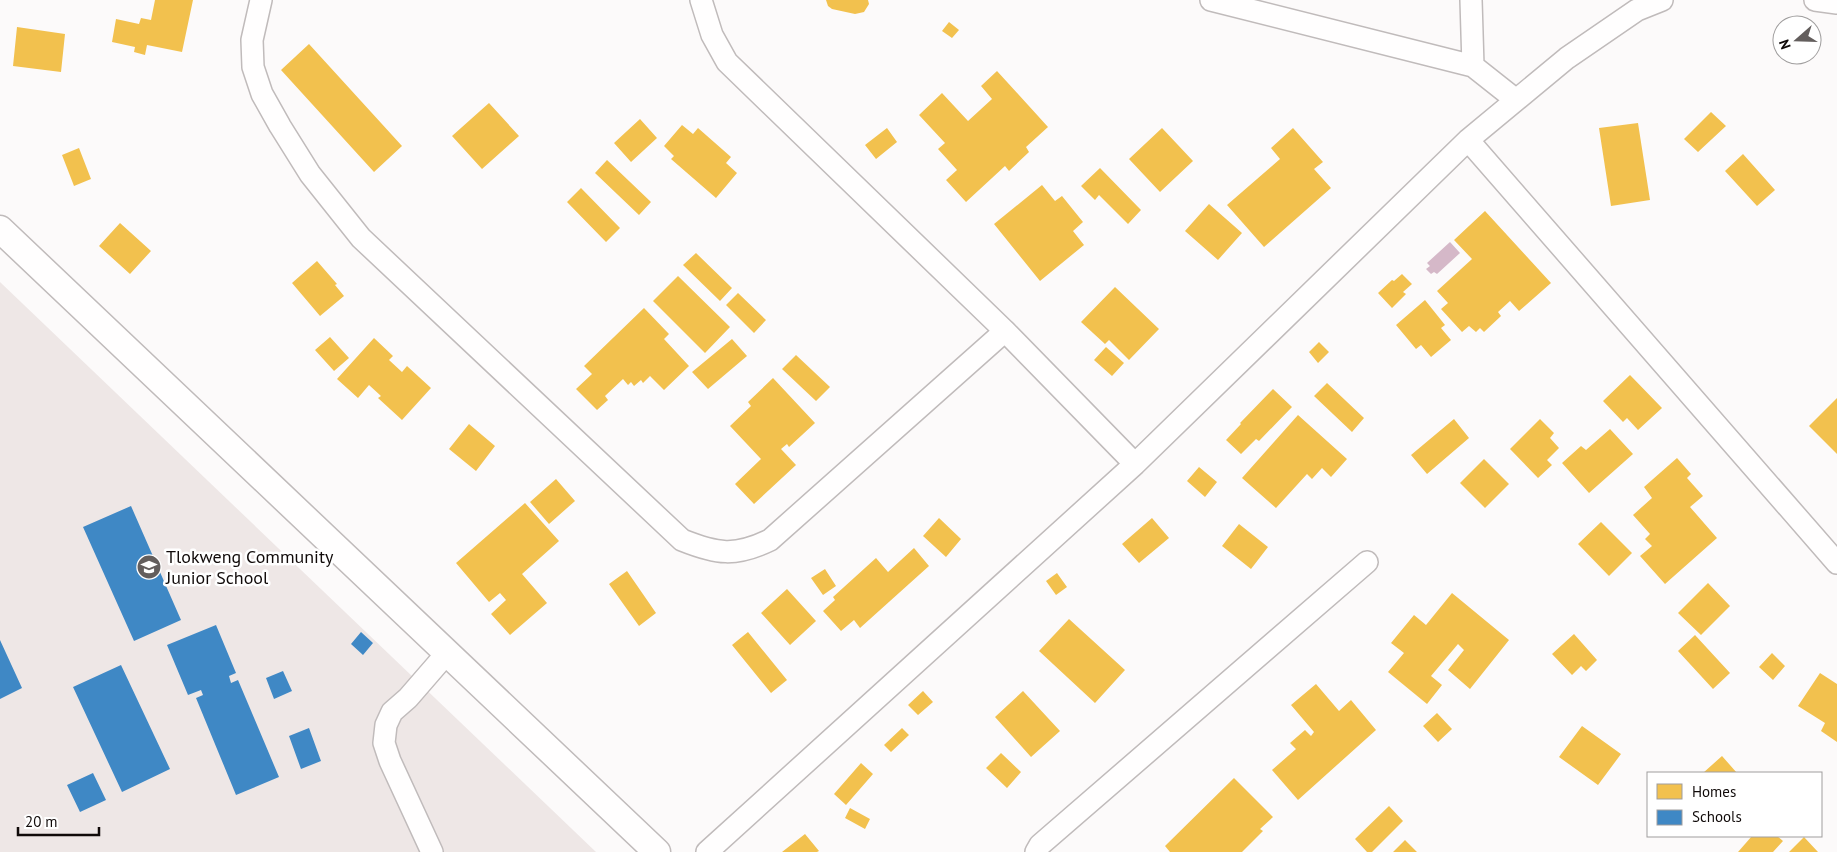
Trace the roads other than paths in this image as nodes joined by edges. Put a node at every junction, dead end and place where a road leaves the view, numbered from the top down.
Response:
1 (261, 0) edge
2 (700, 0) edge
3 (1211, 0) edge
4 (1472, 0) edge
5 (1662, 0) edge
6 (1815, 0) edge
7 (1837, 3) edge
8 (1473, 66) junction
9 (1516, 100) junction
10 (1468, 140) junction
11 (0, 230) edge
12 (1005, 331) junction
13 (1135, 464) junction
14 (1367, 562) dead end
15 (1837, 563) edge
16 (447, 653) junction
17 (432, 852) edge
18 (657, 852) edge
19 (706, 852) edge
20 (1036, 852) edge

1 - 12 street
2 - 12 street
3 - 8 street
4 - 8 street
5 - 9 street
6 - 7 street
8 - 9 street
9 - 10 street
10 - 13 street
10 - 15 street
11 - 16 street
12 - 13 street
13 - 19 street
14 - 20 street
16 - 17 street
16 - 18 street

